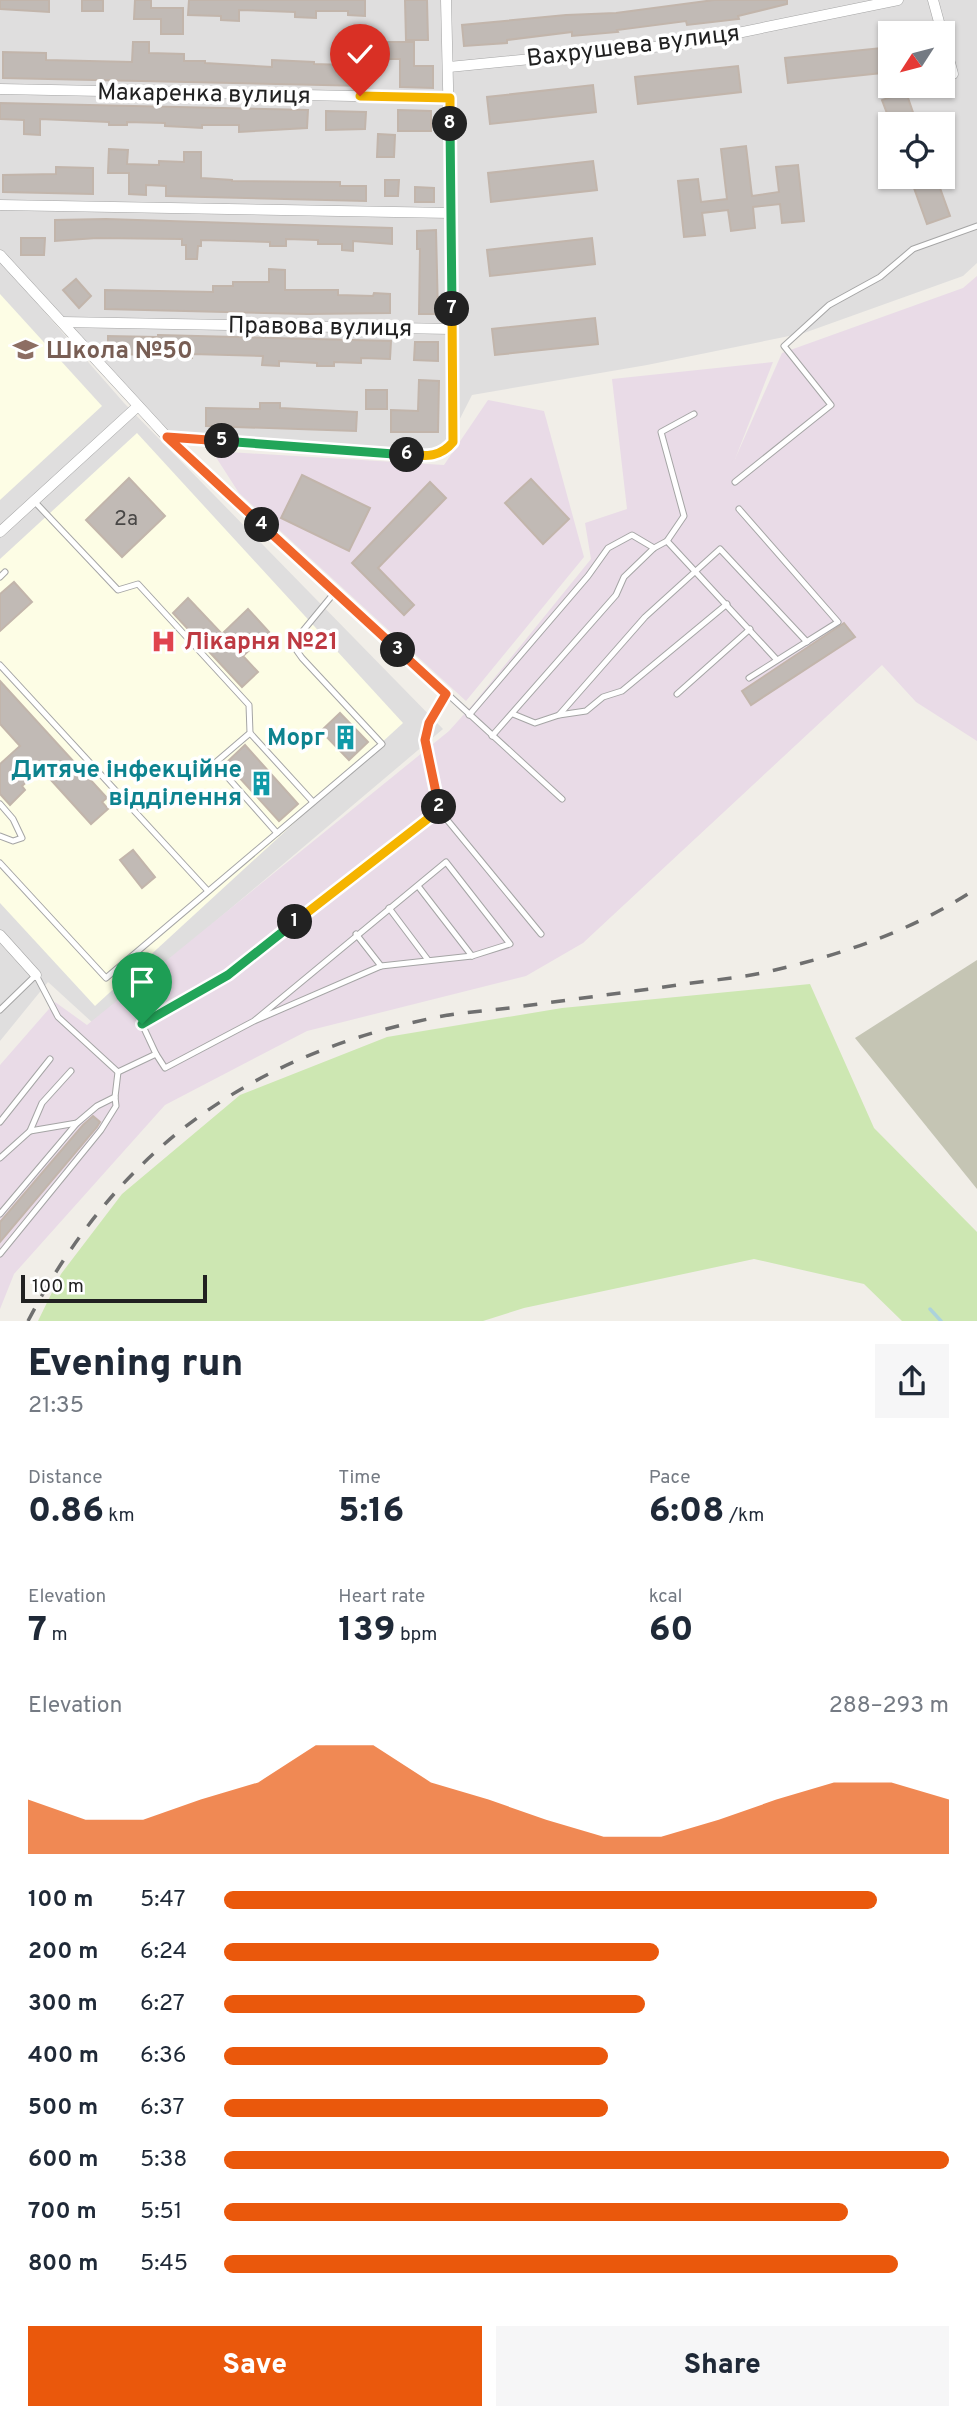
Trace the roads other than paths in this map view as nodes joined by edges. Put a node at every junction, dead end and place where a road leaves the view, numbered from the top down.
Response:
1 (446, 0) edge
2 (898, 0) edge
3 (933, 0) edge
4 (939, 21) edge
5 (449, 67) junction
6 (0, 89) edge
7 (450, 98) junction
8 (0, 205) edge
9 (452, 214) junction
10 (977, 226) edge
11 (0, 255) edge
12 (62, 322) junction
13 (452, 329) junction
14 (138, 406) junction
15 (694, 414) dead end
16 (167, 437) junction
17 (735, 482) dead end
18 (34, 501) junction
19 (739, 509) dead end
20 (0, 532) edge
21 (667, 541) junction
22 (654, 548) junction
23 (696, 571) junction
24 (5, 572) dead end
25 (0, 577) edge
26 (335, 592) junction
27 (727, 604) junction
28 (750, 629) junction
29 (807, 642) junction
30 (777, 660) junction
31 (0, 665) edge
32 (749, 678) dead end
33 (446, 694) junction
34 (677, 694) dead end
35 (513, 714) junction
36 (469, 715) junction
37 (559, 715) junction
38 (250, 733) junction
39 (492, 736) junction
40 (562, 799) dead end
41 (313, 802) junction
42 (0, 804) edge
43 (439, 810) junction
44 (277, 833) junction
45 (0, 836) edge
46 (0, 863) edge
47 (418, 886) junction
48 (208, 891) junction
49 (389, 908) junction
50 (0, 934) edge
51 (356, 934) junction
52 (541, 934) dead end
53 (472, 956) junction
54 (428, 960) junction
55 (381, 966) junction
56 (36, 975) junction
57 (0, 1010) edge
58 (254, 1021) junction
59 (156, 1054) junction
60 (50, 1059) dead end
61 (71, 1071) dead end
62 (118, 1072) junction
63 (115, 1097) junction
64 (0, 1122) edge
65 (77, 1123) junction
66 (30, 1131) junction
67 (0, 1158) edge
68 (0, 1214) edge
69 (0, 1254) edge

1 - 5 street
2 - 5 street, Вахрушева вулиця
3 - 4 street
5 - 7 street
6 - 7 street, Макаренка вулиця
7 - 9 street
8 - 9 street
9 - 13 street
10 - 17 lane
11 - 12 street
12 - 13 street, Правова вулиця
12 - 14 street
13 - 16 street
14 - 16 street
14 - 18 street
15 - 21 lane
16 - 26 lane
18 - 20 street
18 - 38 lane
19 - 29 lane
21 - 22 lane
21 - 23 lane
22 - 35 lane
22 - 36 lane
23 - 27 lane
23 - 29 lane
23 - 37 lane
24 - 25 lane
26 - 33 lane
26 - 41 lane
27 - 28 lane
27 - 37 lane
28 - 30 lane
28 - 34 lane
29 - 30 lane
30 - 32 lane
31 - 48 lane
33 - 36 lane
33 - 43 lane
35 - 37 lane
35 - 39 lane
36 - 39 lane
38 - 41 lane
38 - 44 lane
39 - 40 lane
41 - 44 lane
42 - 45 lane
43 - 52 lane
43 - 59 lane
44 - 48 lane
46 - 48 lane
47 - 49 lane
47 - 53 lane
47 - 53 lane
49 - 51 lane
49 - 54 lane
50 - 56 street
51 - 55 lane
51 - 58 lane
53 - 54 lane
54 - 55 lane
55 - 58 lane
56 - 57 lane
56 - 62 lane
58 - 59 lane
59 - 62 lane
60 - 64 lane
61 - 66 lane
62 - 63 lane
63 - 65 lane
63 - 69 lane
65 - 66 lane
65 - 68 lane
66 - 67 lane

